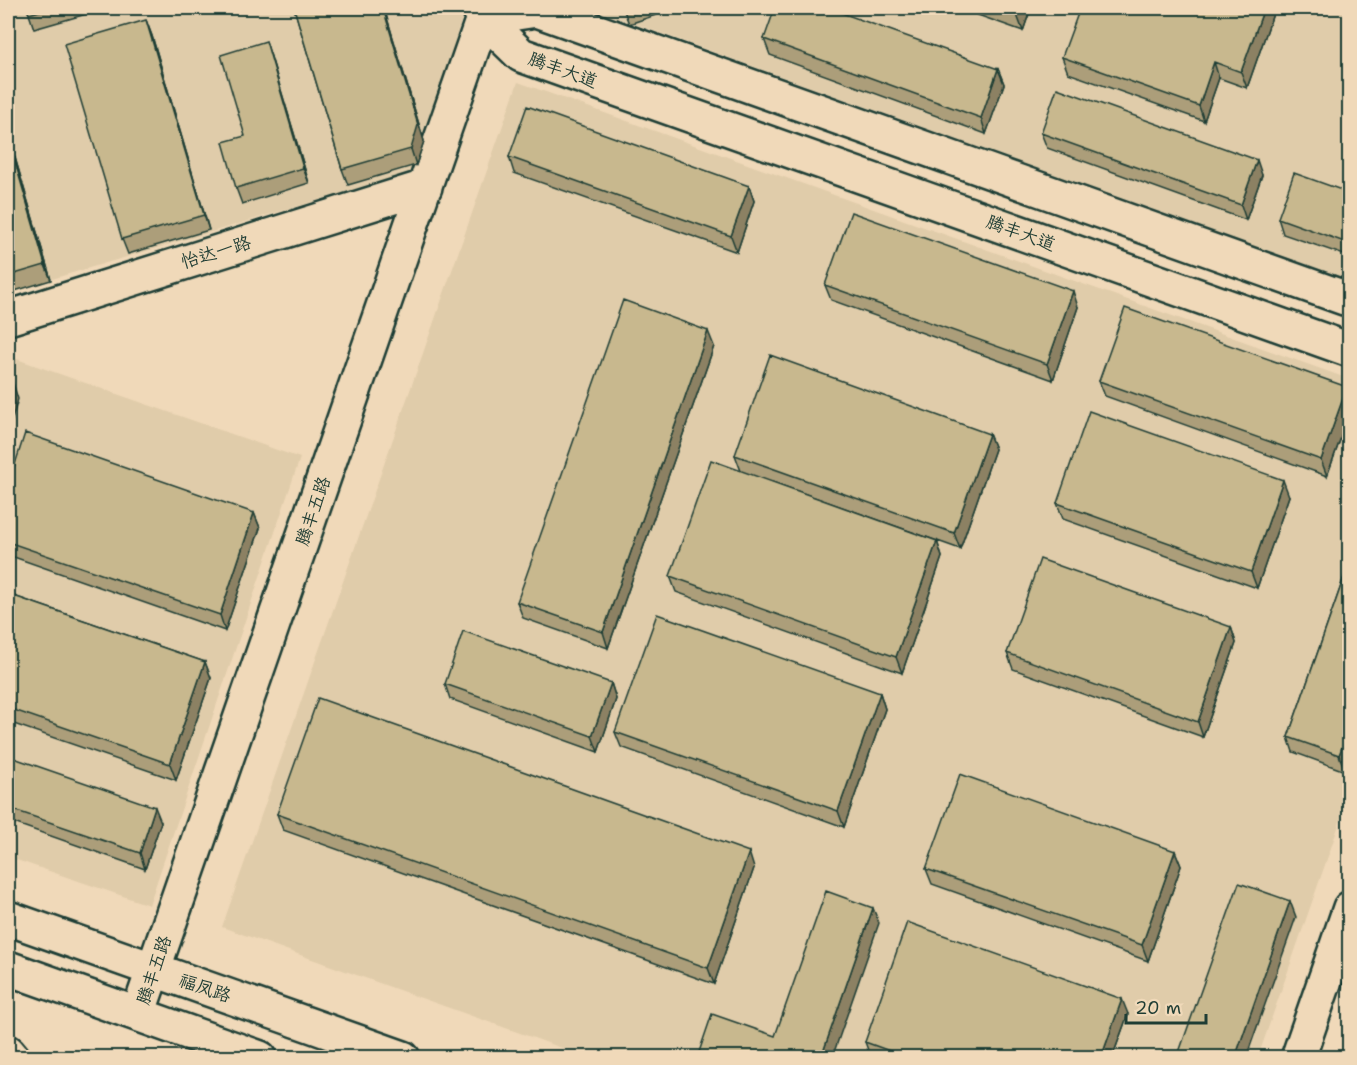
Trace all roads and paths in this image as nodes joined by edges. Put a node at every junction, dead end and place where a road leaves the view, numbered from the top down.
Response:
1 (482, 13) edge
2 (425, 187) junction
3 (1350, 300) edge
4 (8, 318) edge
5 (1350, 350) edge
6 (1350, 908) edge
7 (8, 918) edge
8 (8, 968) edge
9 (154, 970) junction
10 (138, 1014) junction
11 (8, 1052) edge
12 (245, 1055) edge
13 (13, 1058) edge
14 (403, 1058) edge
15 (1298, 1058) edge

1 - 2 street, 腾丰五路
1 - 3 street
1 - 5 street, 腾丰大道
2 - 4 street, 怡达一路
2 - 9 street, 腾丰五路
6 - 15 street
7 - 9 street, 福凤路
8 - 10 street
9 - 10 street, 腾丰五路
9 - 14 street, 福凤路
10 - 12 street
11 - 13 street

